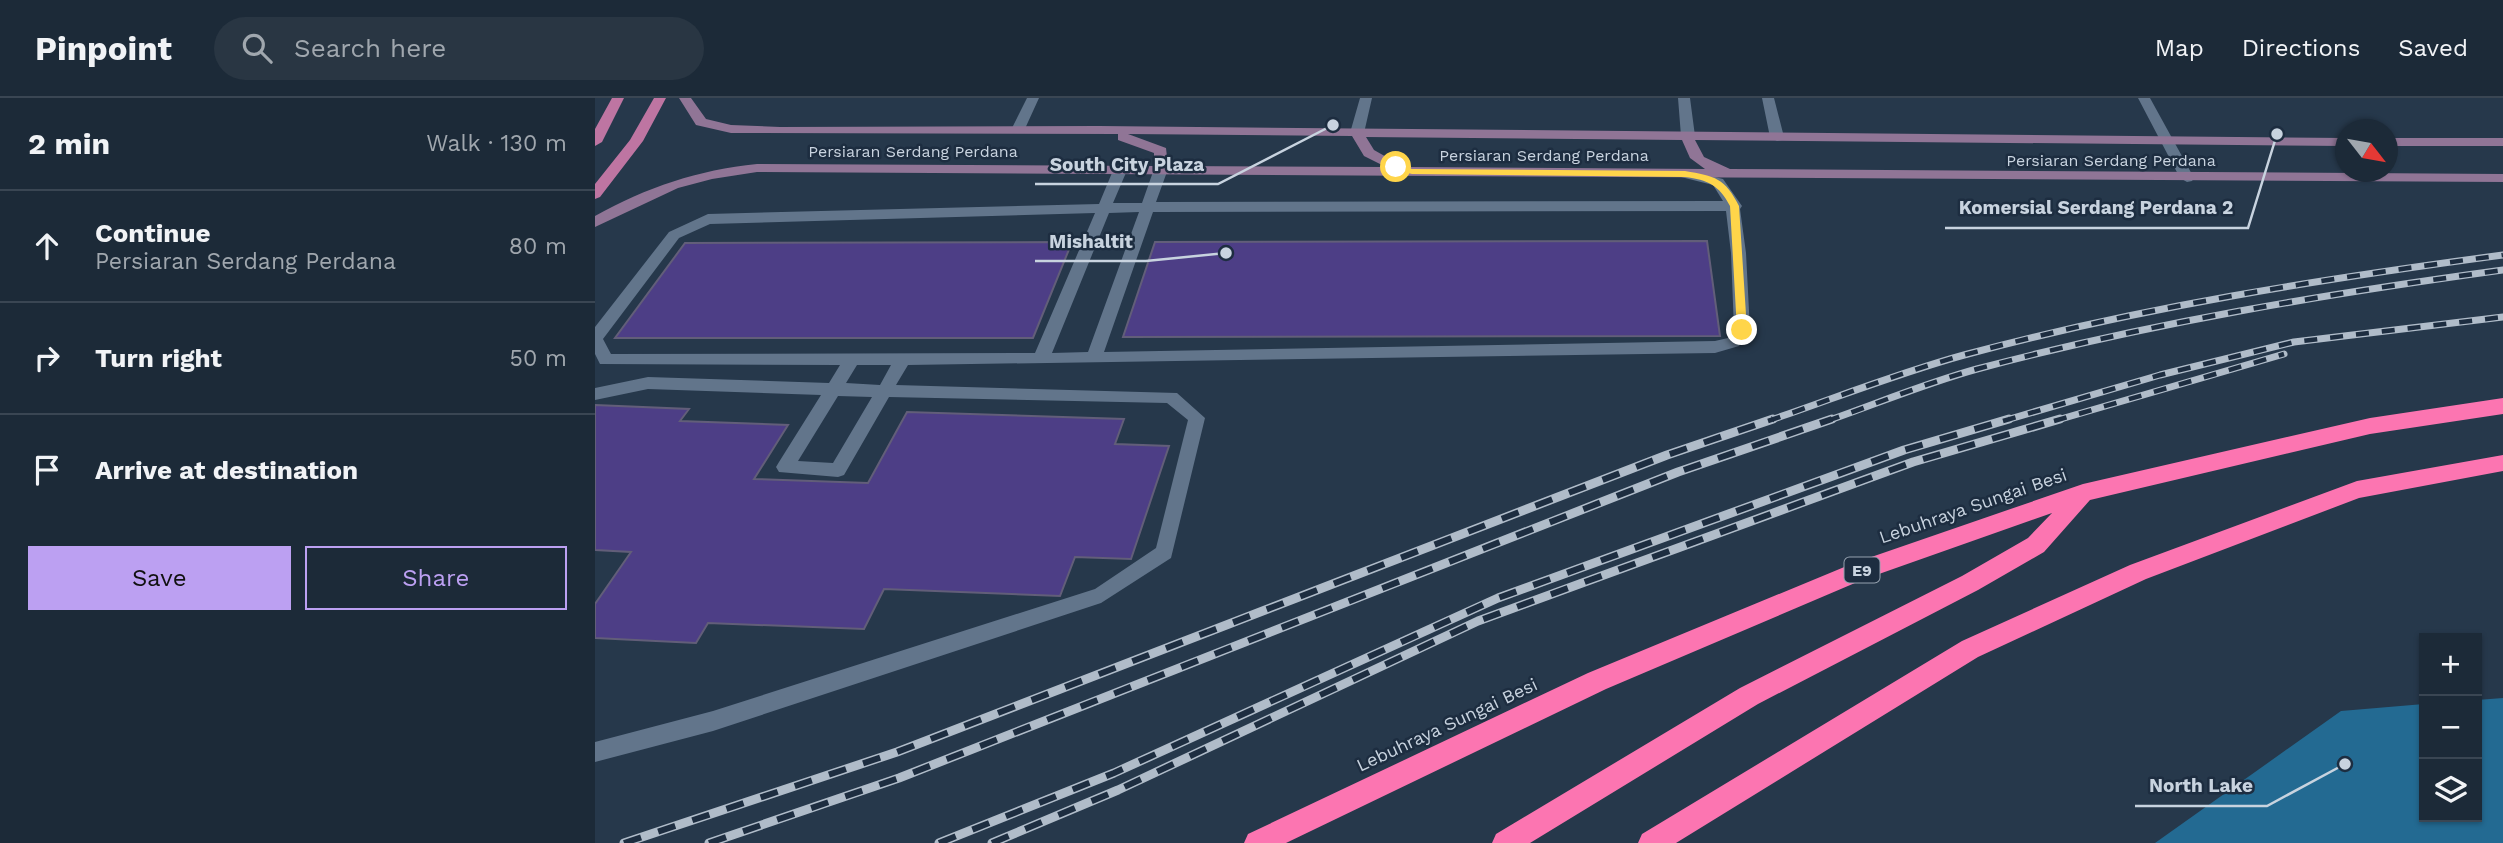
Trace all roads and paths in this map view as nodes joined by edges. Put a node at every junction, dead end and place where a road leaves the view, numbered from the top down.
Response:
1 (660, 98) edge
2 (685, 98) edge
3 (1033, 98) edge
4 (1366, 98) edge
5 (1684, 98) edge
6 (1768, 98) edge
7 (2144, 98) edge
8 (616, 100) edge
9 (1019, 130) junction
10 (1100, 130) junction
11 (1191, 132) junction
12 (1357, 133) junction
13 (1688, 136) junction
14 (1777, 137) junction
15 (2167, 141) junction
16 (595, 142) edge
17 (2335, 142) edge
18 (2398, 142) edge
19 (2503, 142) edge
20 (1147, 144) junction
21 (1121, 168) junction
22 (1161, 169) junction
23 (1412, 172) junction
24 (1685, 174) junction
25 (1734, 174) junction
26 (2187, 178) junction
27 (2503, 178) edge
28 (595, 194) edge
29 (1735, 206) junction
30 (1148, 207) junction
31 (1105, 208) junction
32 (595, 222) edge
33 (1094, 357) junction
34 (903, 359) junction
35 (1041, 359) junction
36 (852, 360) junction
37 (834, 389) junction
38 (885, 391) junction
39 (595, 394) edge
40 (2503, 406) edge
41 (2503, 463) edge
42 (2083, 493) junction
43 (595, 752) edge
44 (1671, 836) edge
45 (1257, 843) edge
46 (1505, 843) edge
47 (1651, 843) edge

1 - 28 main road
2 - 9 main road, Persiaran Serdang Perdana
3 - 9 street
4 - 12 street
5 - 13 street
6 - 14 street
7 - 15 street
8 - 16 main road
9 - 10 main road, Persiaran Serdang Perdana
10 - 11 main road, Persiaran Serdang Perdana
10 - 20 main road
11 - 12 main road, Persiaran Serdang Perdana
11 - 20 main road
12 - 13 main road, Persiaran Serdang Perdana
12 - 23 main road
13 - 14 main road, Persiaran Serdang Perdana
13 - 25 main road
14 - 15 main road, Persiaran Serdang Perdana
15 - 17 main road, Persiaran Serdang Perdana
15 - 26 street
18 - 19 main road
20 - 21 main road
20 - 22 main road
21 - 22 main road, Persiaran Serdang Perdana
21 - 31 street
21 - 32 main road, Persiaran Serdang Perdana
22 - 23 main road, Persiaran Serdang Perdana
22 - 30 street
23 - 24 main road, Persiaran Serdang Perdana
24 - 25 main road, Persiaran Serdang Perdana
24 - 29 street
25 - 26 main road, Persiaran Serdang Perdana
26 - 27 main road, Persiaran Serdang Perdana
29 - 30 street
29 - 33 street
30 - 31 street
30 - 33 street
31 - 35 street
31 - 36 street
33 - 35 street
34 - 35 street
34 - 36 street
34 - 38 street
36 - 37 street
37 - 38 street
37 - 38 street
37 - 39 street
38 - 43 street
40 - 42 highway, Lebuhraya Sungai Besi / E9
41 - 44 highway
42 - 45 highway, Lebuhraya Sungai Besi / E9
42 - 46 highway
44 - 47 highway

